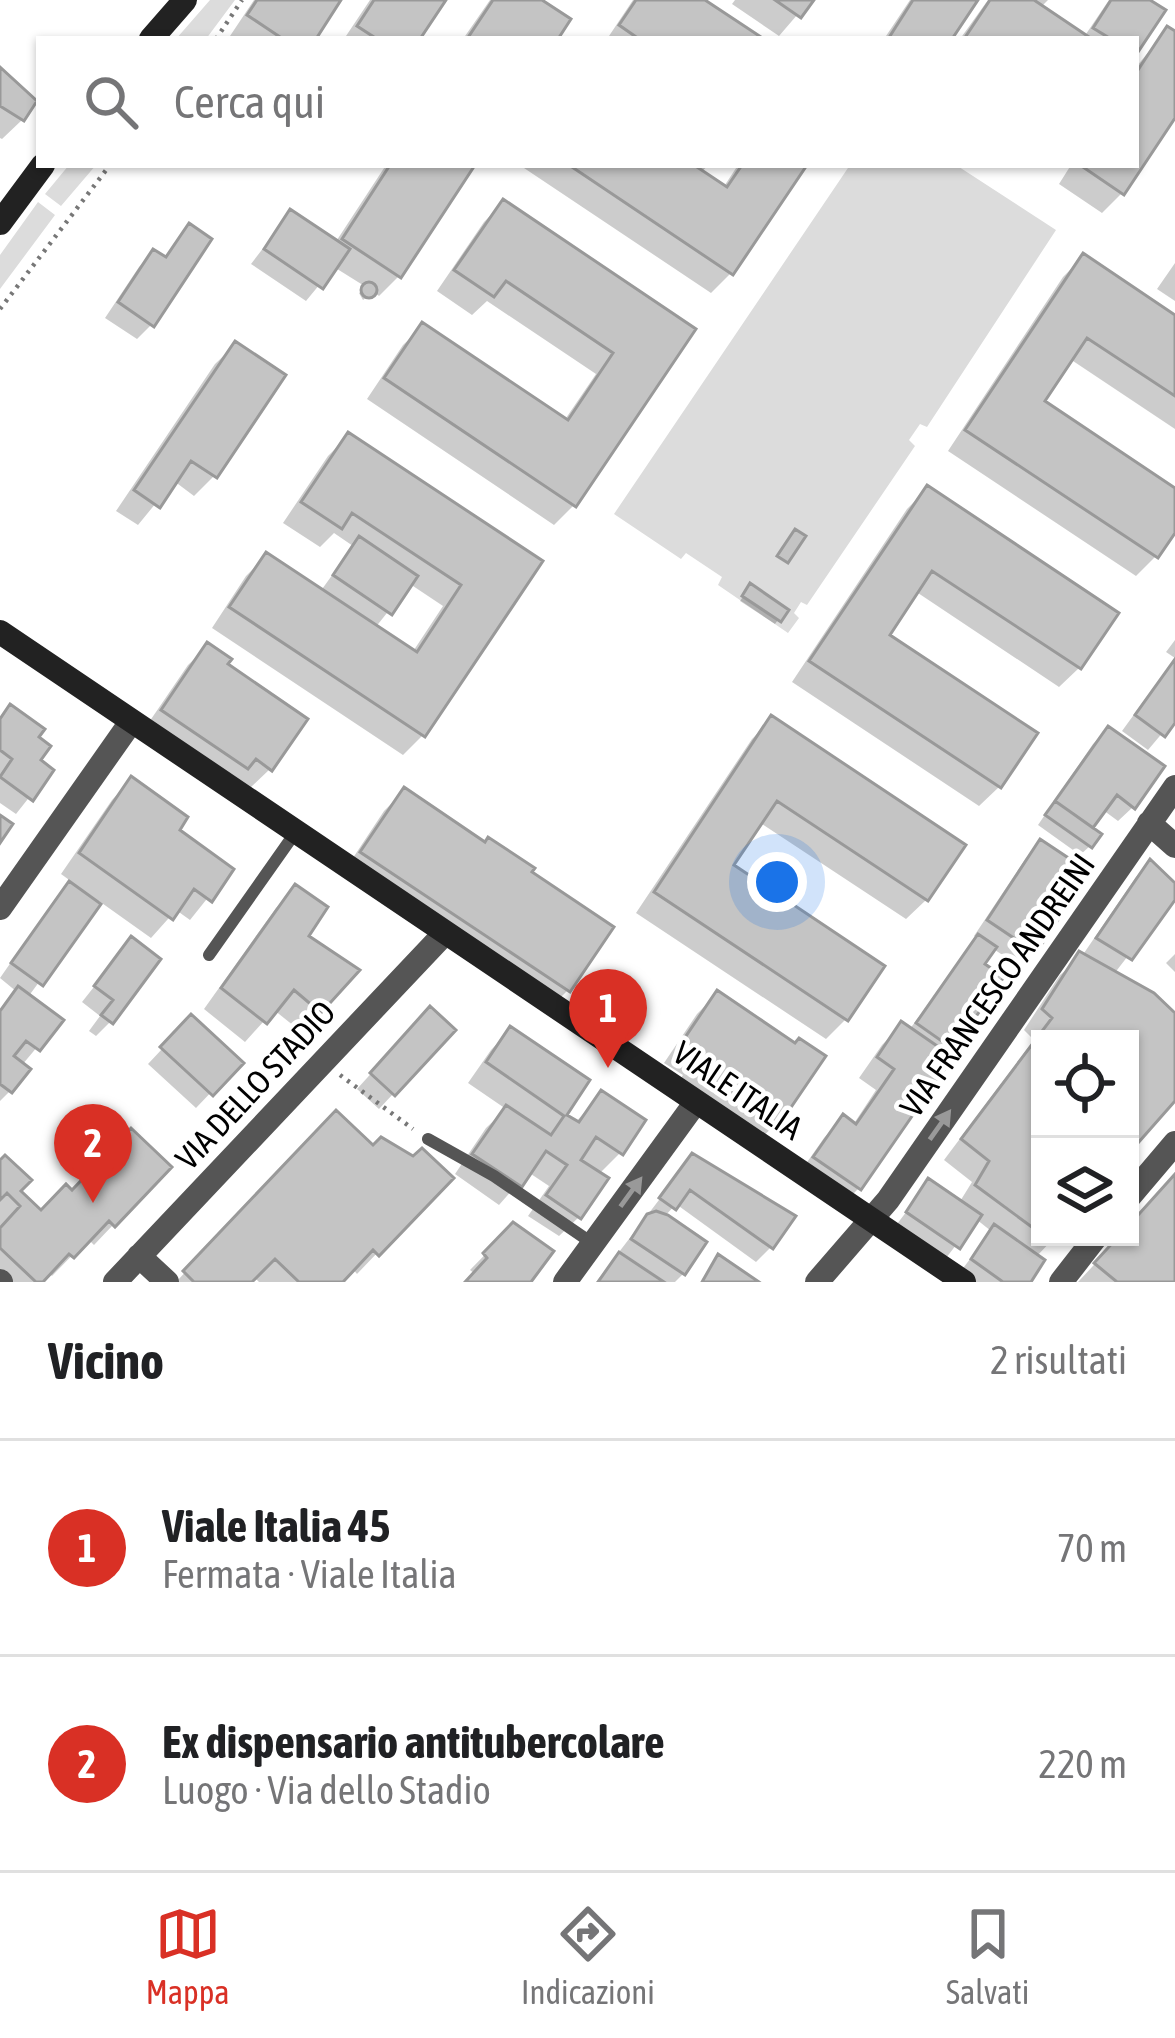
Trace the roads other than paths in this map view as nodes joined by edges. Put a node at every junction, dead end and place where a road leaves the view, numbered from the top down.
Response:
1 (184, 0) edge
2 (154, 36) edge
3 (41, 168) edge
4 (0, 223) edge
5 (0, 632) edge
6 (131, 722) junction
7 (1175, 787) edge
8 (1149, 824) junction
9 (295, 833) junction
10 (1175, 846) edge
11 (0, 908) edge
12 (444, 934) junction
13 (209, 955) dead end
14 (696, 1102) junction
15 (428, 1139) road end
16 (1175, 1142) edge
17 (1139, 1185) edge
18 (873, 1221) junction
19 (593, 1244) junction
20 (1089, 1246) edge
21 (139, 1256) junction
22 (115, 1282) edge
23 (167, 1282) edge
24 (565, 1282) edge
25 (817, 1282) edge
26 (964, 1282) edge
27 (1061, 1282) edge

1 - 2 street
3 - 4 street
5 - 6 street, VIALE ITALIA
6 - 9 street, VIALE ITALIA
6 - 11 street
7 - 8 street, VIA FRANCESCO ANDREINI
8 - 10 street
18 -> 8 street, VIA FRANCESCO ANDREINI
9 - 12 street, VIALE ITALIA
9 - 13 lane
12 - 14 street, VIALE ITALIA
12 - 21 street, VIA DELLO STADIO
14 - 18 street, VIALE ITALIA
19 -> 14 street
15 - 19 lane
16 - 17 street
18 - 25 street, VIA FRANCESCO ANDREINI
18 - 26 street, VIALE ITALIA
19 - 24 street
20 - 27 street
21 - 22 street, VIA DELLO STADIO
21 - 23 street

